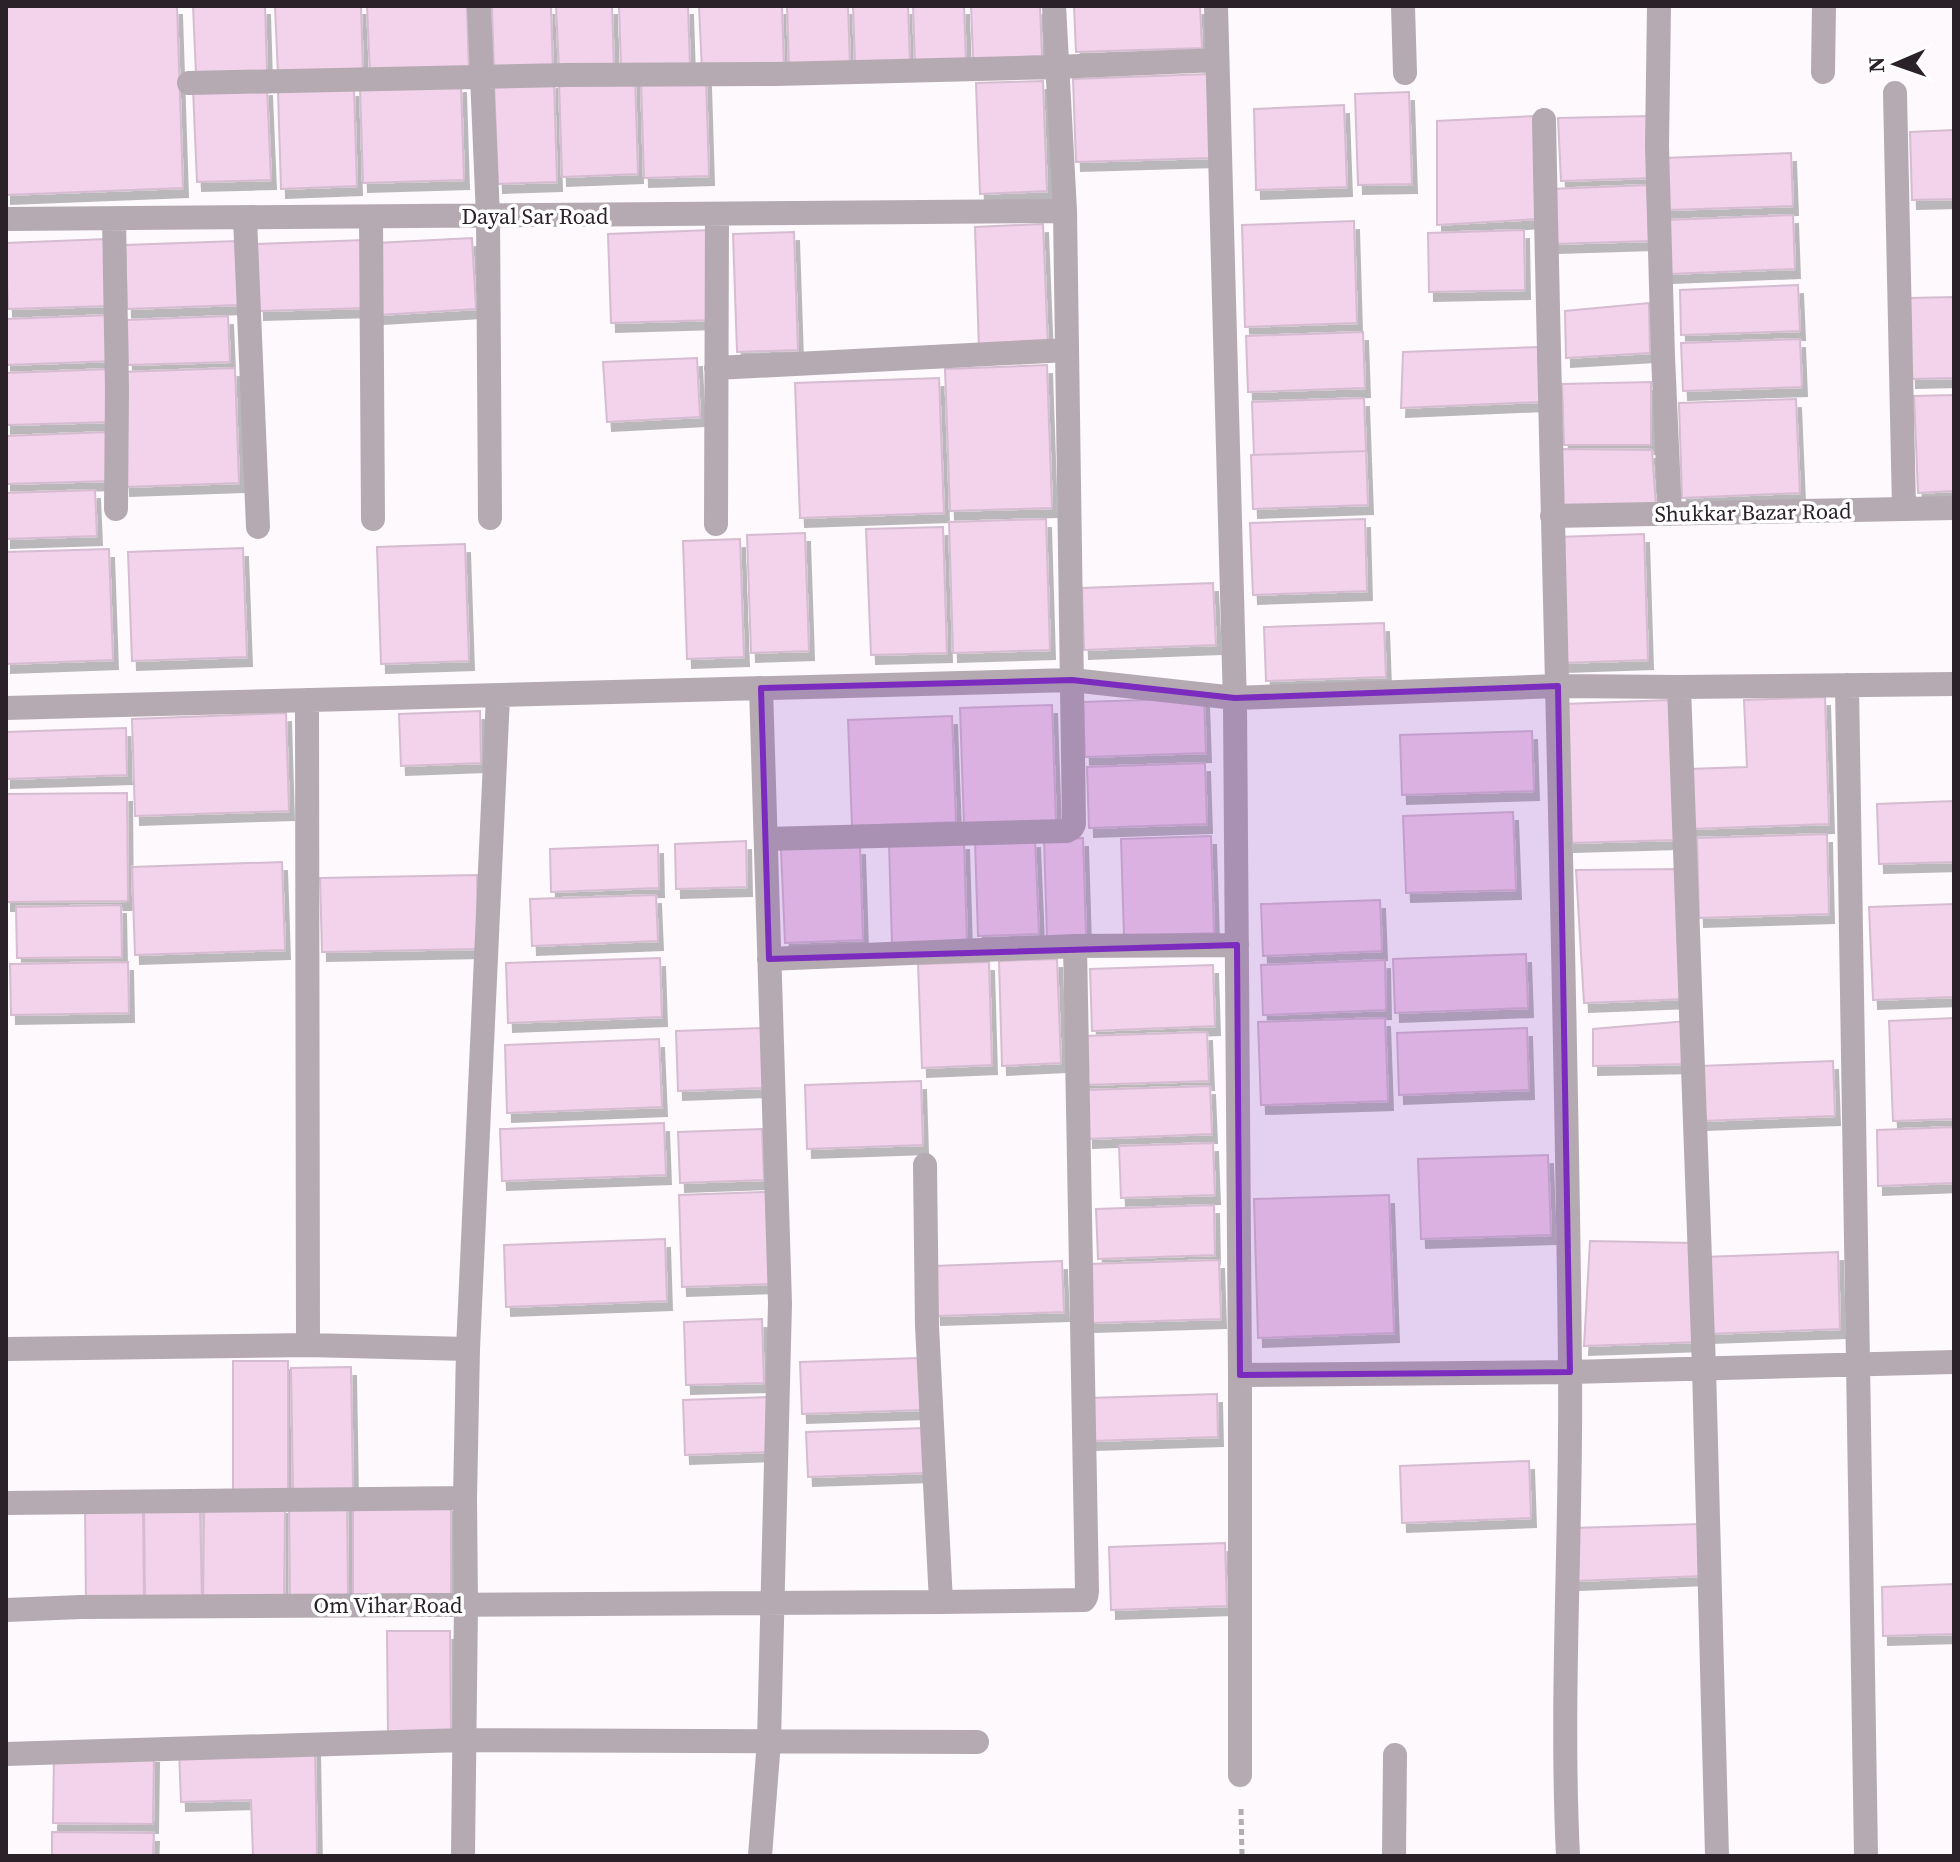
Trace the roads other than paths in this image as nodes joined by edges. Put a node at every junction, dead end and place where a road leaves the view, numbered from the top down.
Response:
1 (479, 6) edge
2 (1054, 6) edge
3 (1216, 6) edge
4 (1403, 6) edge
5 (1659, 6) edge
6 (1824, 6) edge
7 (1217, 60) junction
8 (1056, 67) junction
9 (1823, 72) dead end
10 (1405, 73) dead end
11 (482, 78) junction
12 (189, 83) dead end
13 (1895, 93) dead end
14 (1544, 120) dead end
15 (1065, 211) junction
16 (717, 215) junction
17 (488, 216) junction
18 (371, 217) junction
19 (245, 218) junction
20 (6, 219) edge
21 (114, 219) junction
22 (1067, 350) junction
23 (716, 368) junction
24 (1904, 508) junction
25 (1954, 508) edge
26 (116, 509) dead end
27 (1670, 514) junction
28 (1552, 516) junction
29 (490, 518) dead end
30 (373, 519) dead end
31 (716, 524) dead end
32 (258, 527) dead end
33 (1072, 680) junction
34 (1954, 684) edge
35 (1847, 685) junction
36 (1558, 686) junction
37 (1679, 687) junction
38 (761, 688) junction
39 (498, 696) junction
40 (1235, 698) junction
41 (307, 700) junction
42 (6, 708) edge
43 (766, 839) junction
44 (1237, 945) junction
45 (1075, 946) junction
46 (769, 959) junction
47 (925, 1165) dead end
48 (308, 1345) junction
49 (6, 1349) edge
50 (468, 1349) junction
51 (1954, 1362) edge
52 (1859, 1364) junction
53 (1704, 1368) junction
54 (1570, 1372) junction
55 (1240, 1375) junction
56 (465, 1498) junction
57 (6, 1503) edge
58 (941, 1602) junction
59 (771, 1603) junction
60 (466, 1604) junction
61 (6, 1610) edge
62 (463, 1740) junction
63 (769, 1741) junction
64 (977, 1742) dead end
65 (6, 1754) edge
66 (1395, 1755) dead end
67 (1240, 1775) road end
68 (463, 1856) edge
69 (760, 1856) edge
70 (1394, 1856) edge
71 (1568, 1856) edge
72 (1717, 1856) edge
73 (1866, 1856) edge

1 - 11 street
2 - 8 street
3 - 7 street
4 - 10 street
5 - 27 street
6 - 9 street
7 - 8 street
7 - 40 street
8 - 11 street
8 - 15 street
11 - 12 street
11 - 17 street
13 - 24 street
14 - 28 street
15 - 16 street, Dayal Sar Road
15 - 22 street
16 - 17 street, Dayal Sar Road
16 - 23 street
17 - 18 street, Dayal Sar Road
17 - 29 street
18 - 19 street, Dayal Sar Road
18 - 30 street
19 - 21 street, Dayal Sar Road
19 - 32 street
20 - 21 street, Dayal Sar Road
21 - 26 street
22 - 23 street
22 - 33 street
23 - 31 street
24 - 25 street, Shukkar Bazar Road
24 - 27 street, Shukkar Bazar Road
27 - 28 street, Shukkar Bazar Road
28 - 36 street
33 - 38 street
33 - 40 street
33 - 43 street
34 - 35 street
35 - 37 street
35 - 52 street
36 - 37 street
36 - 40 street
36 - 54 street
37 - 53 street
38 - 39 street
38 - 43 street
39 - 41 street
39 - 50 street
40 - 44 street
41 - 42 street
41 - 48 street
43 - 46 street
44 - 45 street
44 - 55 street
45 - 46 street
45 - 58 street, Om Vihar Road
46 - 59 street
47 - 58 street
48 - 49 street
48 - 50 street
50 - 56 street
51 - 52 street
52 - 53 street
52 - 73 street
53 - 54 street
53 - 72 street
54 - 55 street
54 - 71 street
55 - 67 street
56 - 57 street
56 - 60 street
58 - 59 street, Om Vihar Road
59 - 60 street, Om Vihar Road
59 - 63 street
60 - 61 street, Om Vihar Road
60 - 62 street
62 - 63 street
62 - 65 street
62 - 68 street
63 - 64 street
63 - 69 street
66 - 70 street

